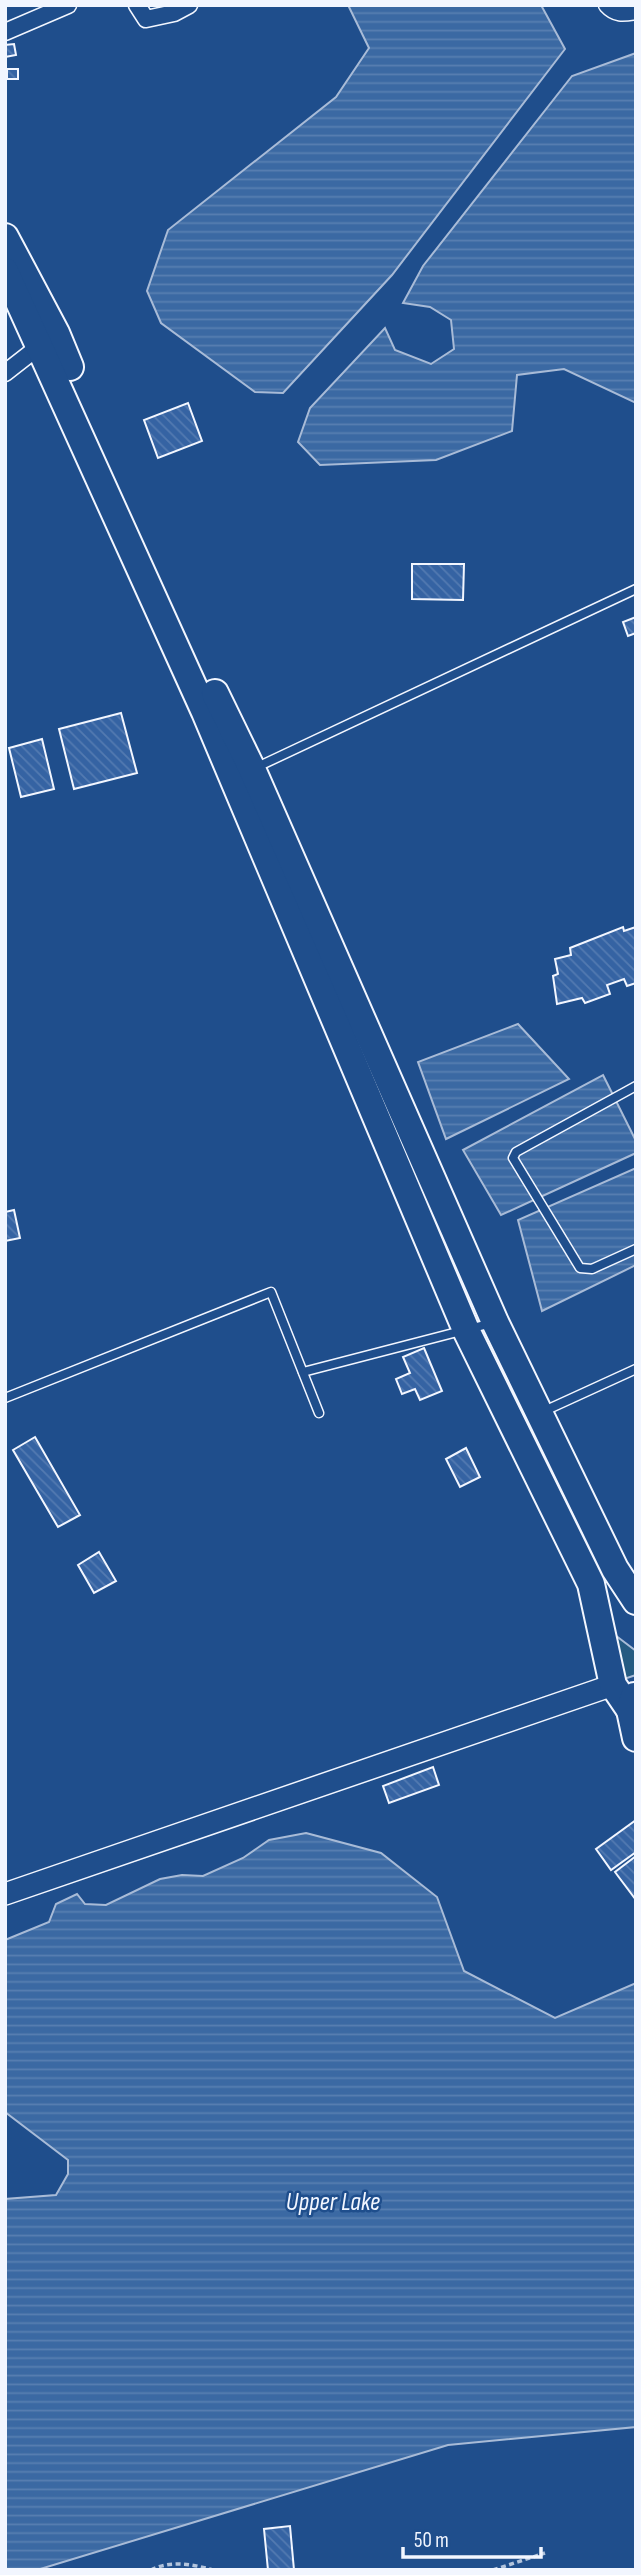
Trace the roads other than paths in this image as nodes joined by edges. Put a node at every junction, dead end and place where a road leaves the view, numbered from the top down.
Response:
1 (68, 5) edge
2 (136, 5) edge
3 (189, 5) edge
4 (607, 5) edge
5 (636, 11) edge
6 (5, 32) edge
7 (5, 237) edge
8 (5, 271) edge
9 (49, 339) junction
10 (5, 373) edge
11 (636, 589) edge
12 (252, 769) junction
13 (636, 1086) edge
14 (636, 1249) edge
15 (495, 1322) junction
16 (466, 1330) junction
17 (636, 1369) edge
18 (303, 1372) junction
19 (5, 1398) edge
20 (319, 1413) dead end
21 (539, 1413) junction
22 (636, 1601) edge
23 (626, 1696) edge
24 (636, 1738) edge
25 (5, 1894) edge

1 - 6 street
2 - 3 street
4 - 5 street
7 - 9 main road
8 - 9 main road
9 - 10 street
9 - 12 main road
9 - 16 main road
11 - 12 lane
12 - 15 main road
13 - 14 lane
15 - 16 lane
15 - 21 main road
16 - 18 lane
16 - 23 main road
17 - 21 lane
18 - 19 lane
18 - 20 lane
21 - 22 main road
23 - 24 main road
23 - 25 street

